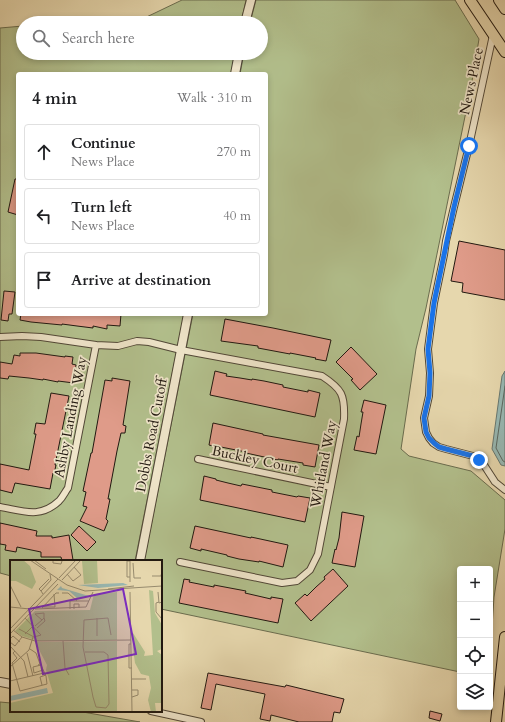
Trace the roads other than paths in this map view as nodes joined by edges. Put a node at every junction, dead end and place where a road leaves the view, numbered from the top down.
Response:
1 (251, 0) edge
2 (470, 0) edge
3 (247, 16) edge
4 (493, 35) junction
5 (505, 52) edge
6 (238, 60) edge
7 (235, 72) edge
8 (188, 316) edge
9 (0, 337) edge
10 (96, 345) junction
11 (181, 350) junction
12 (198, 459) dead end
13 (330, 487) junction
14 (505, 490) edge
15 (0, 507) edge
16 (140, 560) edge
17 (180, 562) dead end
18 (505, 637) edge
19 (0, 682) edge
20 (10, 684) edge
21 (156, 712) edge
22 (201, 722) edge
23 (496, 722) edge

1 - 3 street
2 - 4 main road
4 - 5 main road
4 - 14 street, News Place
6 - 7 street
8 - 11 street, Dobbs Road Cutoff
9 - 10 street, Ashby Landing Way
10 - 11 street, Ashby Landing Way
10 - 15 street, Ashby Landing Way
11 - 13 street, Whitland Way
11 - 16 street, Dobbs Road Cutoff
12 - 13 street, Buckley Court
13 - 17 street, Whitland Way
18 - 23 main road
19 - 20 street
21 - 22 street

